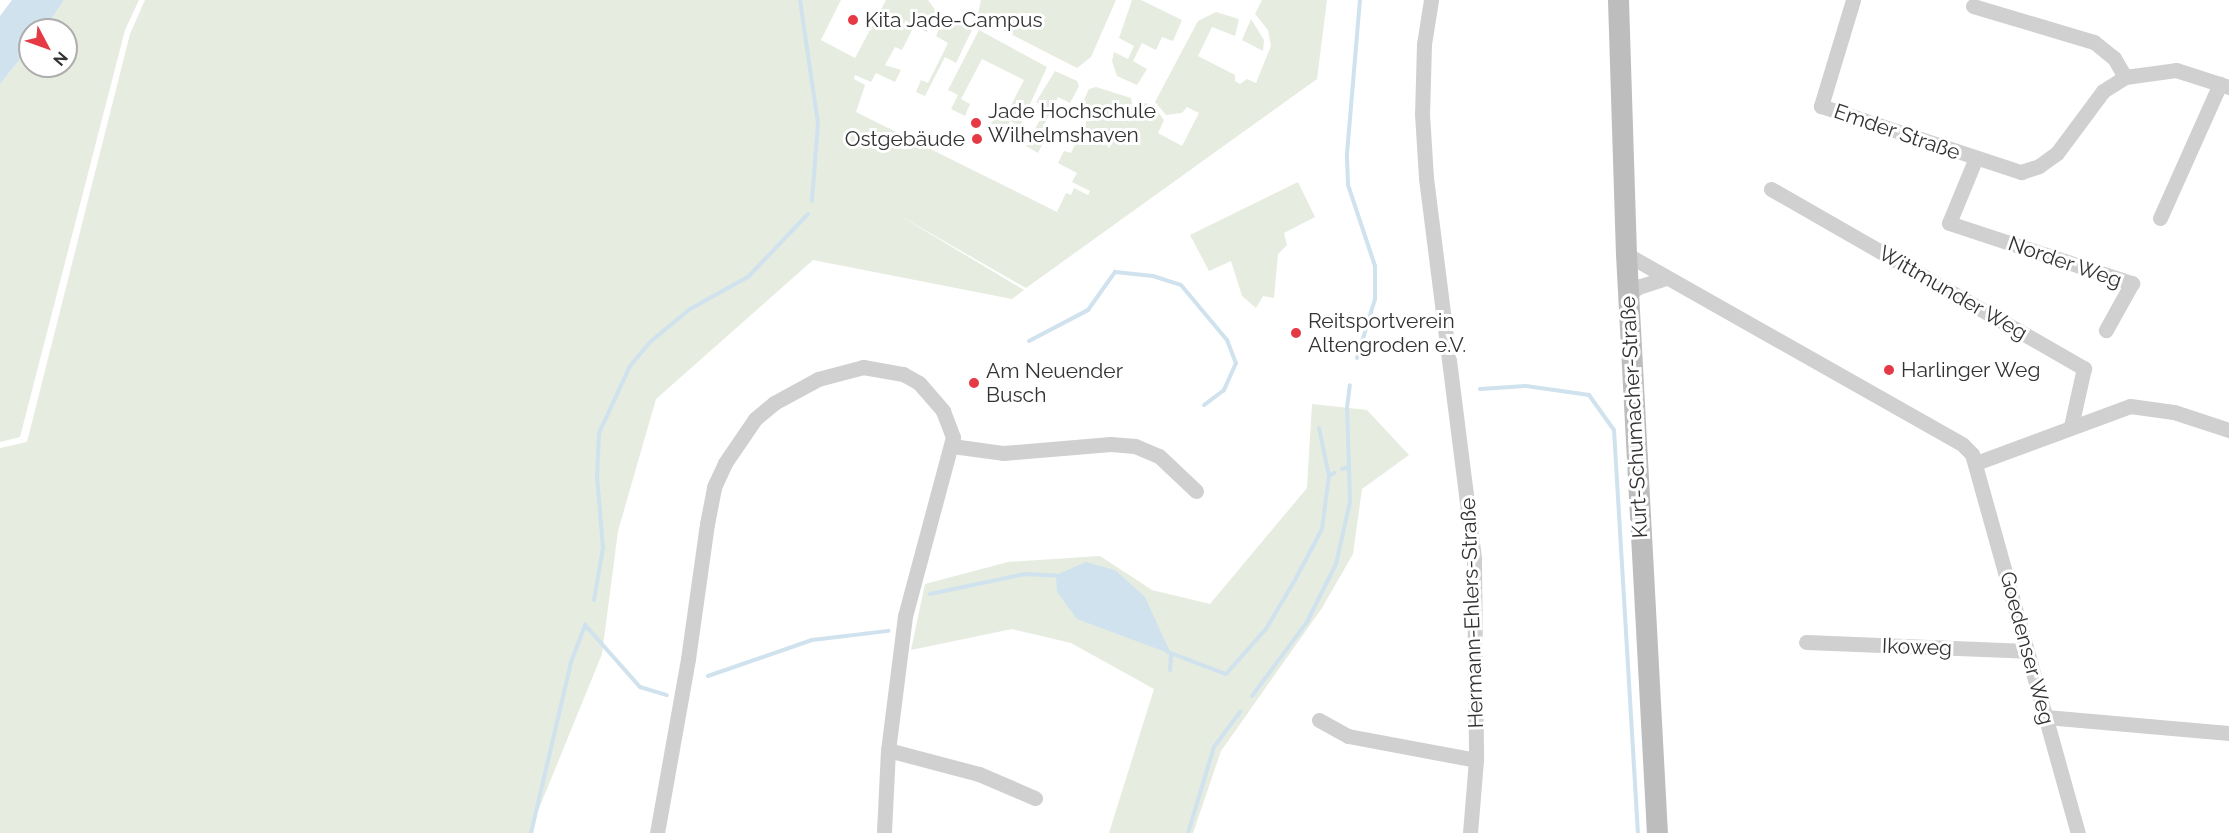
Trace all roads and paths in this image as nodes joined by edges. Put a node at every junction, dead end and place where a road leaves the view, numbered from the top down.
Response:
1 (1431, 0) edge
2 (1618, 0) edge
3 (1853, 0) edge
4 (1972, 6) dead end
5 (2125, 77) junction
6 (2224, 86) edge
7 (1975, 160) junction
8 (1771, 189) dead end
9 (2160, 218) dead end
10 (1949, 223) joint
11 (1626, 254) junction
12 (1666, 278) junction
13 (1628, 295) junction
14 (2106, 330) dead end
15 (2071, 426) junction
16 (2229, 430) edge
17 (952, 447) junction
18 (1976, 463) junction
19 (1196, 491) dead end
20 (1806, 642) dead end
21 (2027, 651) junction
22 (2046, 717) junction
23 (1318, 720) dead end
24 (2229, 734) edge
25 (888, 750) junction
26 (1476, 760) junction
27 (1035, 798) dead end
28 (657, 833) edge
29 (884, 833) edge
30 (1470, 833) edge
31 (1657, 833) edge
32 (2078, 833) edge

1 - 26 street, Hermann-Ehlers-Straße
2 - 11 street, Kurt-Schumacher-Straße
3 - 7 street, Emder Straße
4 - 5 street
5 - 6 street, Emder Straße
5 - 7 street, Emder Straße
6 - 9 street, Emder Straße
7 - 10 street, Emder Straße
8 - 15 street, Wittmunder Weg
10 - 14 street, Norder Weg
11 - 12 street
11 - 13 street, Kurt-Schumacher-Straße
12 - 13 street
12 - 18 street
13 - 31 street, Kurt-Schumacher-Straße
15 - 16 street
15 - 18 street
17 - 19 street
17 - 25 street
17 - 28 street
18 - 21 street, Goedenser Weg
20 - 21 street, Ikoweg
21 - 22 street, Goedenser Weg
22 - 24 street
22 - 32 street, Goedenser Weg
23 - 26 street
25 - 27 street
25 - 29 street
26 - 30 street, Hermann-Ehlers-Straße

